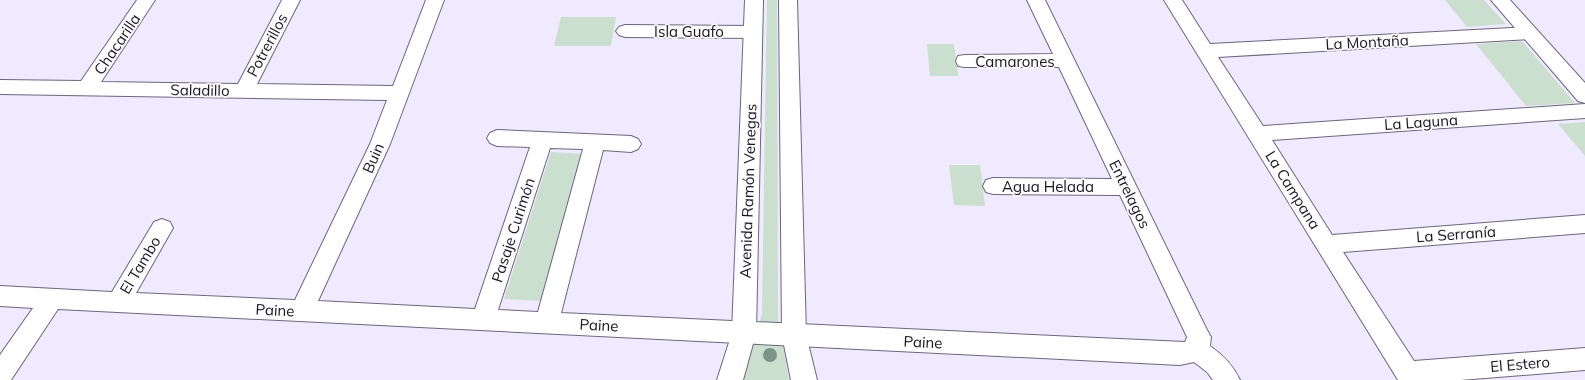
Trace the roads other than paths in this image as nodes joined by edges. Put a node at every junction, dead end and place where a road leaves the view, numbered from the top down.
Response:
1 (146, 0) edge
2 (291, 0) edge
3 (435, 0) edge
4 (754, 0) edge
5 (788, 0) edge
6 (1036, 0) edge
7 (1173, 0) edge
8 (1500, 0) edge
9 (625, 31) dead end
10 (753, 32) junction
11 (1529, 32) junction
12 (1206, 51) junction
13 (1065, 60) junction
14 (965, 61) dead end
15 (0, 87) edge
16 (87, 88) junction
17 (244, 90) junction
18 (400, 93) junction
19 (1585, 96) edge
20 (1585, 111) edge
21 (1258, 134) junction
22 (497, 138) dead end
23 (542, 140) junction
24 (595, 142) junction
25 (631, 144) dead end
26 (993, 186) dead end
27 (1126, 187) junction
28 (1585, 224) edge
29 (162, 228) dead end
30 (1327, 244) junction
31 (0, 296) edge
32 (52, 298) junction
33 (118, 302) junction
34 (302, 311) junction
35 (483, 320) junction
36 (547, 323) junction
37 (744, 333) junction
38 (794, 335) junction
39 (1196, 349) junction
40 (1585, 359) edge
41 (0, 376) edge
42 (1410, 377) edge
43 (730, 380) edge
44 (804, 380) edge
45 (1228, 380) edge

1 - 16 street, Chacarilla
2 - 17 street, Potrerillos
3 - 18 street, Buin
4 - 10 street, Avenida Ramón Venegas
5 - 38 street
6 - 13 street, Entrelagos
7 - 12 street, La Campana
8 - 11 street
9 - 10 street, Isla Guafo
10 - 37 street, Avenida Ramón Venegas
11 - 12 street, La Montaña
11 - 19 street
12 - 21 street, La Campana
13 - 14 street, Camarones
13 - 27 street, Entrelagos
15 - 16 street, Saladillo
16 - 17 street, Saladillo
17 - 18 street, Saladillo
18 - 34 street, Buin
20 - 21 street, La Laguna
21 - 30 street, La Campana
22 - 23 street
23 - 24 street
23 - 35 street, Pasaje Curimón
24 - 25 street
24 - 36 street
26 - 27 street, Agua Helada
27 - 39 street, Entrelagos
28 - 30 street, La Serranía
29 - 33 street, El Tambo
30 - 42 street, La Campana
31 - 32 street, Paine
32 - 33 street, Paine
32 - 41 street
33 - 34 street, Paine
34 - 35 street, Paine
35 - 36 street, Paine
36 - 37 street, Paine
37 - 38 street, Paine
37 - 43 street, Avenida Ramón Venegas
38 - 39 street, Paine
38 - 44 street
39 - 45 street
40 - 42 street, El Estero

